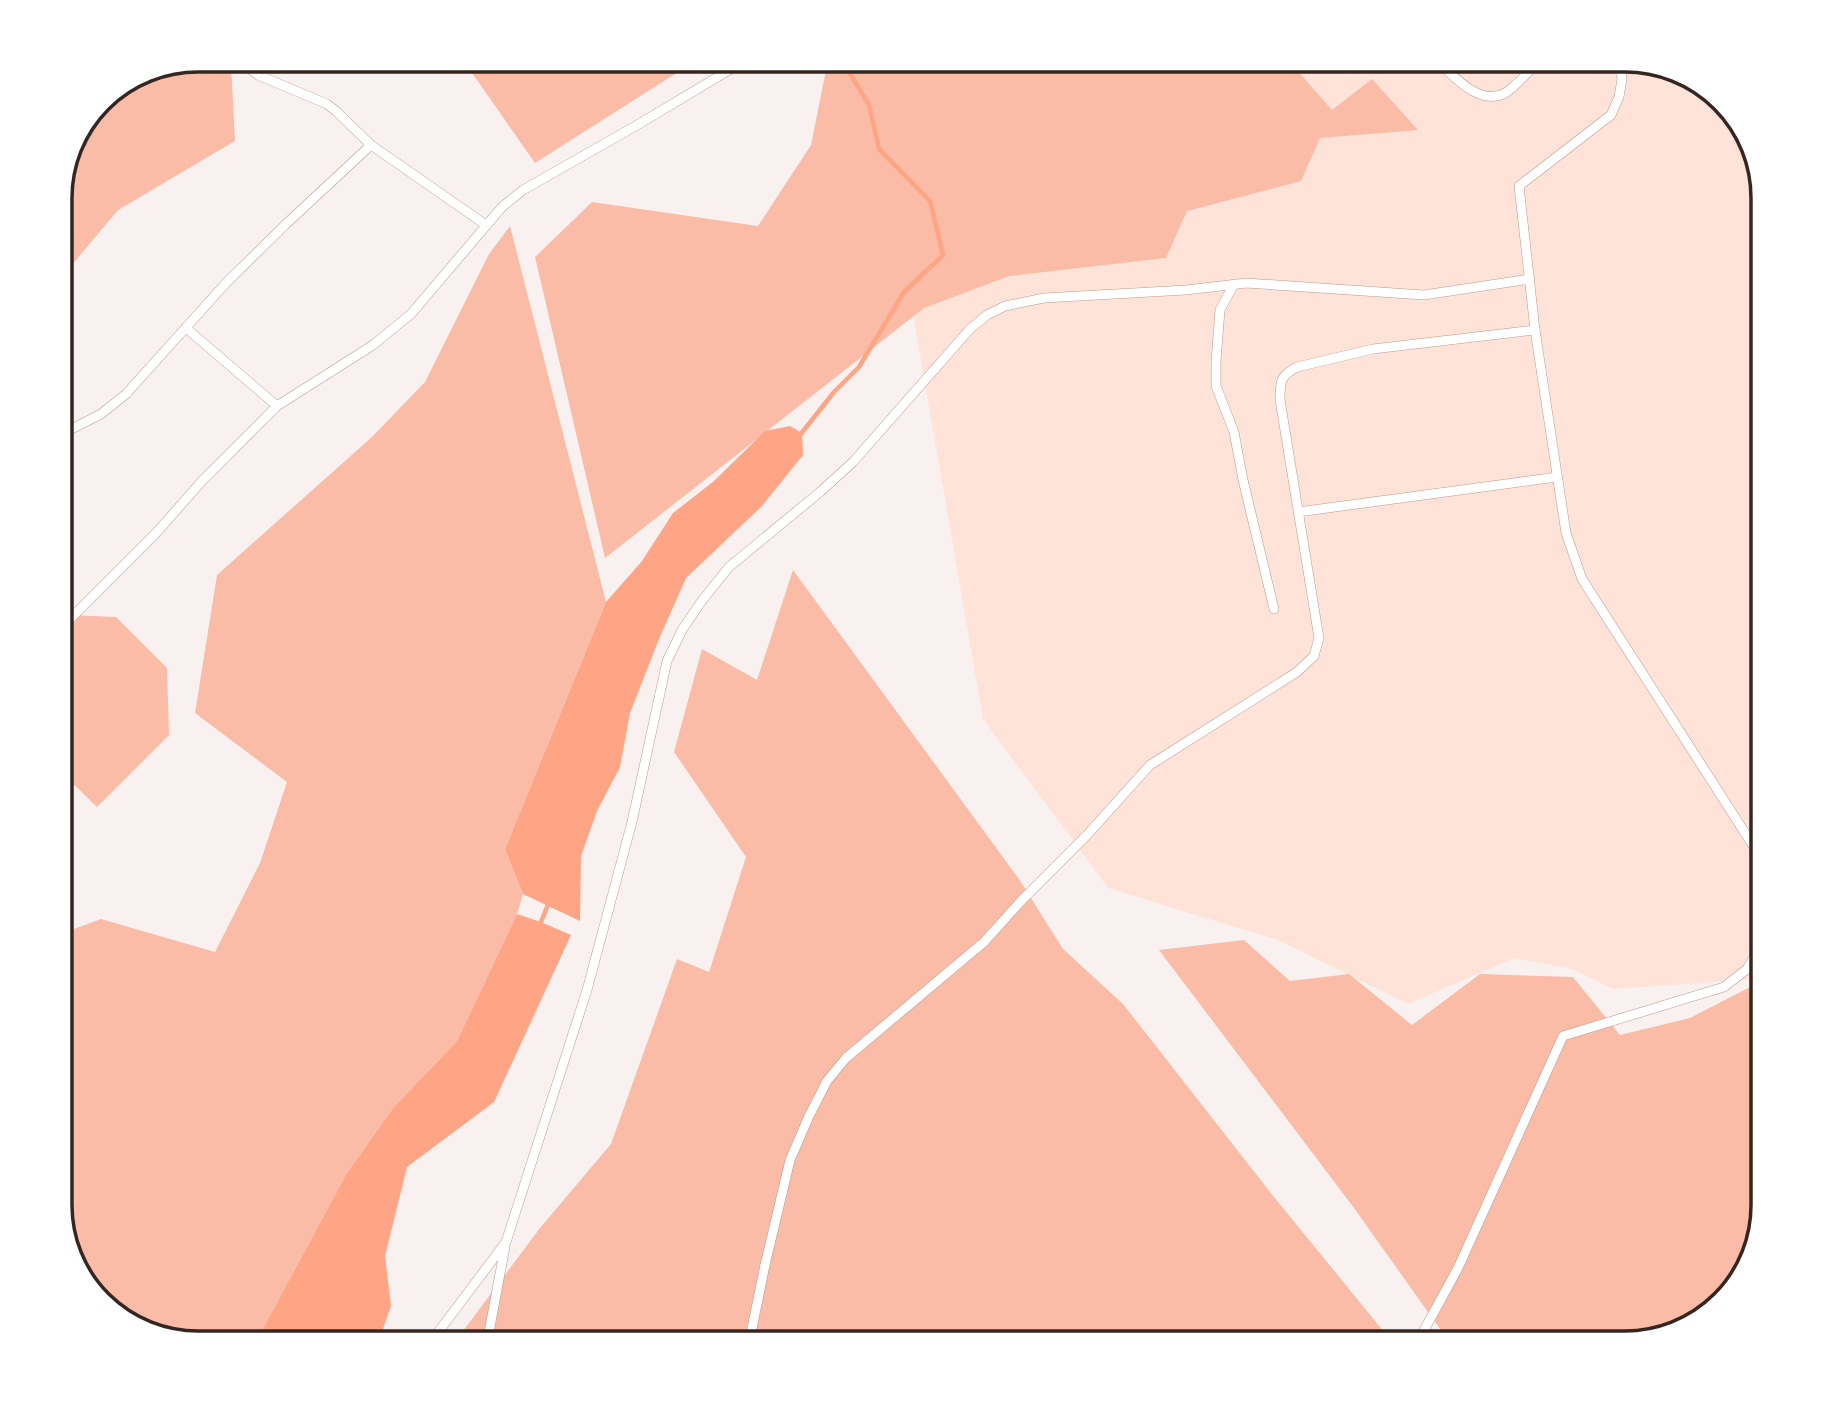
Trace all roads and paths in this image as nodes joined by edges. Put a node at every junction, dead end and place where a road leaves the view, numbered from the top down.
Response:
1 (254, 72) edge
2 (726, 72) edge
3 (1450, 72) edge
4 (1528, 72) edge
5 (1621, 72) edge
6 (371, 145) junction
7 (486, 225) junction
8 (1530, 279) junction
9 (1234, 284) junction
10 (186, 328) junction
11 (1535, 330) junction
12 (277, 406) junction
13 (72, 429) edge
14 (1558, 477) junction
15 (1298, 512) junction
16 (1274, 609) dead end
17 (72, 616) edge
18 (1751, 841) edge
19 (1751, 962) edge
20 (506, 1242) junction
21 (439, 1331) edge
22 (489, 1331) edge
23 (751, 1331) edge
24 (1424, 1331) edge

1 - 6 lane
2 - 7 lane
3 - 4 lane
5 - 8 lane
6 - 7 lane
6 - 10 lane
7 - 12 lane
8 - 9 lane
8 - 11 lane
9 - 16 lane
9 - 20 lane
10 - 12 lane
10 - 13 lane
11 - 14 lane
11 - 15 lane
12 - 17 lane
14 - 15 lane
14 - 18 lane
15 - 23 lane
19 - 24 lane
20 - 21 lane
20 - 22 lane

